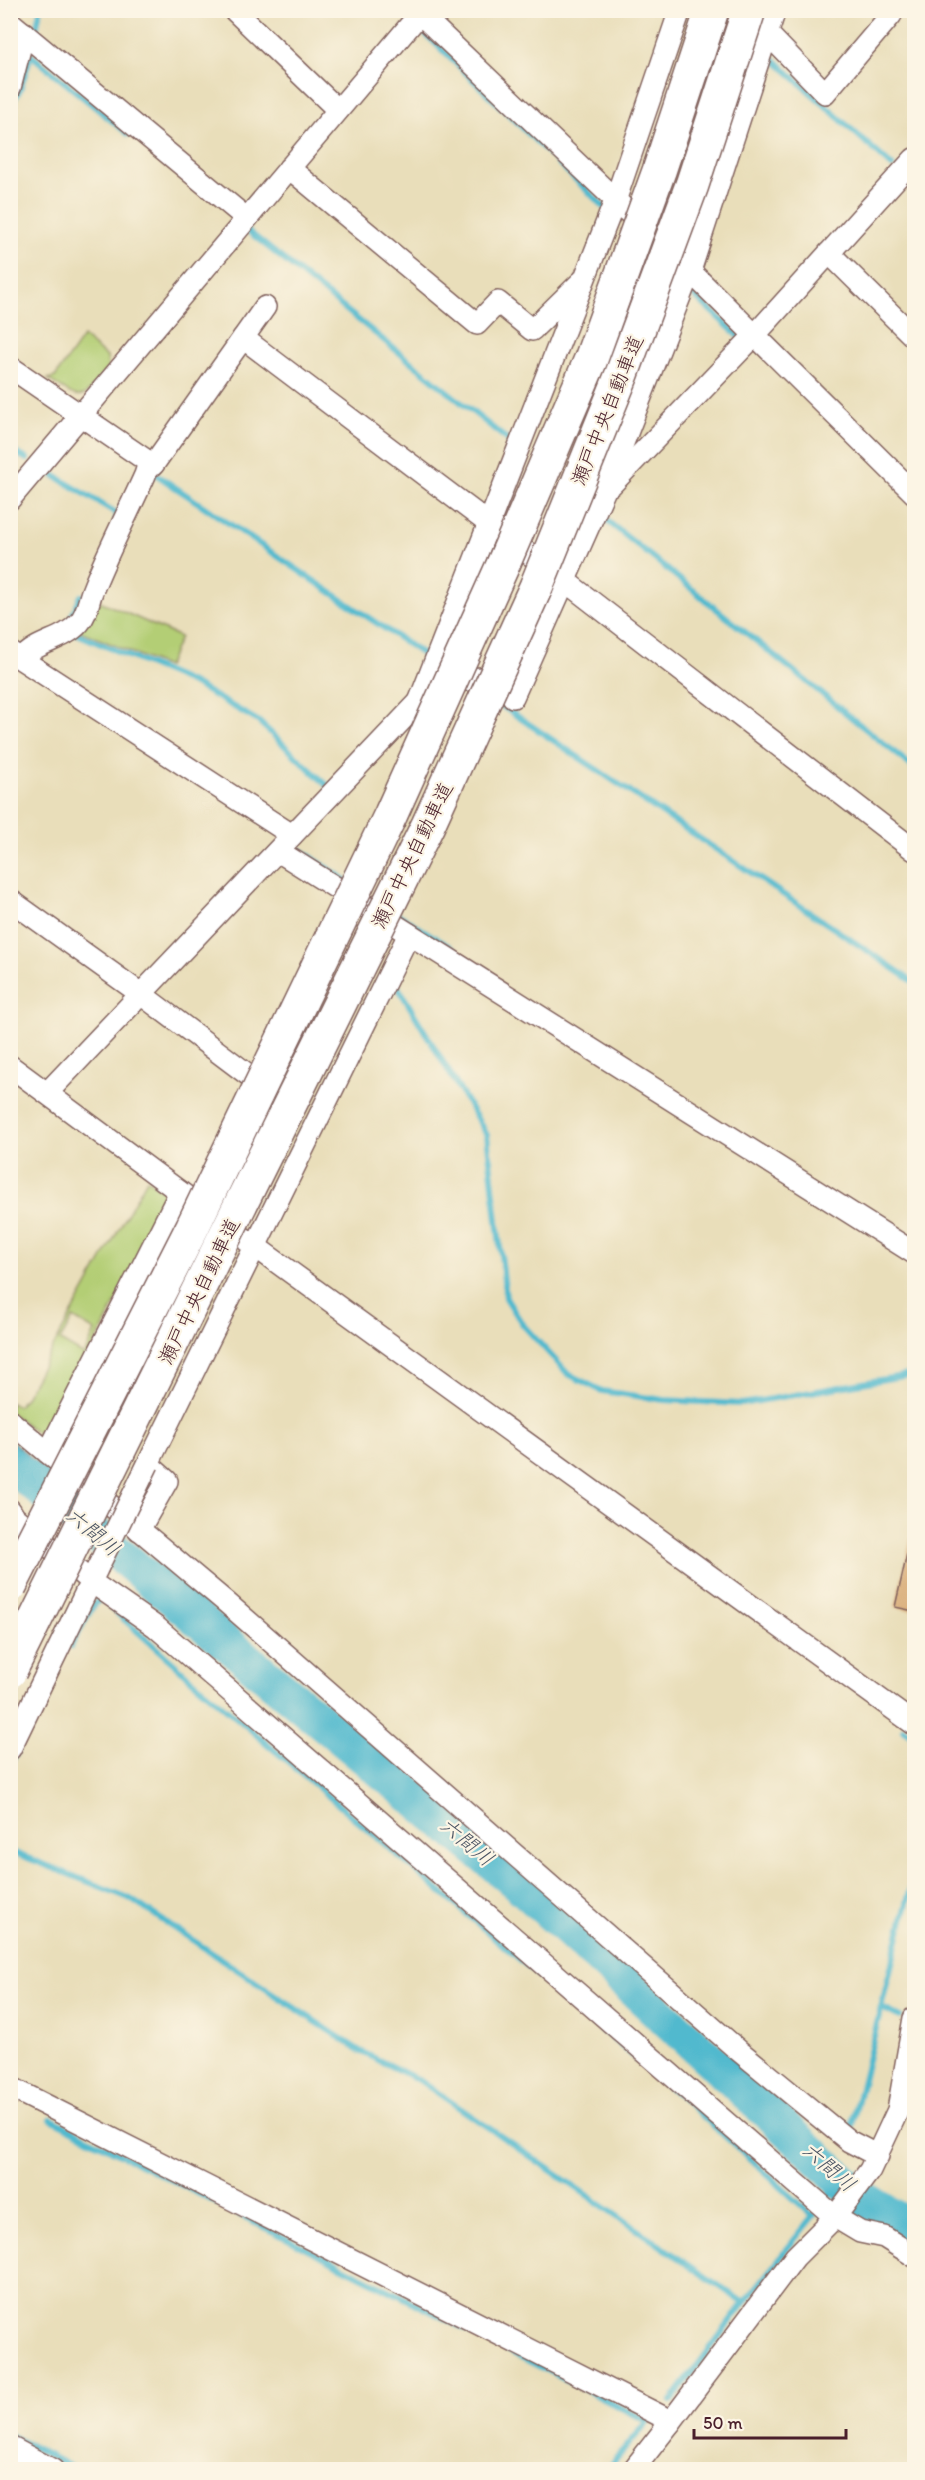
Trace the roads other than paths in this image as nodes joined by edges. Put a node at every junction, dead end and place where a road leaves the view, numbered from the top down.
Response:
1 (234, 10) edge
2 (680, 10) edge
3 (712, 10) edge
4 (775, 10) edge
5 (884, 10) edge
6 (417, 16) edge
7 (758, 22) edge
8 (25, 35) edge
9 (10, 87) edge
10 (338, 110) junction
11 (915, 159) edge
12 (289, 168) junction
13 (612, 210) junction
14 (242, 223) junction
15 (829, 253) junction
16 (586, 278) junction
17 (685, 282) junction
18 (266, 307) dead end
19 (915, 337) edge
20 (243, 338) junction
21 (749, 341) junction
22 (10, 367) edge
23 (78, 420) junction
24 (148, 467) junction
25 (604, 492) junction
26 (915, 493) edge
27 (10, 499) edge
28 (490, 524) junction
29 (566, 581) junction
30 (14, 657) edge
31 (522, 677) junction
32 (513, 697) dead end
33 (419, 702) junction
34 (286, 842) junction
35 (915, 850) edge
36 (10, 900) edge
37 (409, 934) junction
38 (141, 994) junction
39 (10, 1066) edge
40 (47, 1093) junction
41 (316, 1126) junction
42 (180, 1192) junction
43 (256, 1247) junction
44 (915, 1253) edge
45 (10, 1421) edge
46 (48, 1453) junction
47 (148, 1464) junction
48 (12, 1517) edge
49 (139, 1530) junction
50 (94, 1575) junction
51 (10, 1586) edge
52 (10, 1671) edge
53 (915, 1724) edge
54 (10, 1749) edge
55 (915, 2019) edge
56 (10, 2087) edge
57 (874, 2163) junction
58 (838, 2214) junction
59 (915, 2256) edge
60 (670, 2423) junction
61 (10, 2447) edge
62 (53, 2469) edge
63 (633, 2469) edge

1 - 10 street
2 - 13 street
3 - 51 highway, 瀬戸中央自動車道, bridge
4 - 7 street
5 - 7 street
6 - 10 street
6 - 13 street
7 - 17 street
7 - 52 highway, 瀬戸中央自動車道, bridge
8 - 9 street
8 - 14 street
10 - 12 street
11 - 15 street
12 - 14 street
12 - 16 street
13 - 16 street
13 - 17 street
14 - 23 street
15 - 19 street
15 - 21 street
16 - 28 street
17 - 21 street
17 - 25 street
18 - 20 street
20 - 24 street
20 - 28 street
21 - 25 street
21 - 26 street
22 - 23 street
23 - 24 street
23 - 27 street
24 - 30 street
25 - 29 street
28 - 29 street
28 - 33 street
29 - 31 street
29 - 35 street
30 - 34 street
31 - 32 street
31 - 33 street
33 - 34 street
34 - 37 street
34 - 38 street
36 - 38 street
37 - 41 street
37 - 44 street
38 - 40 street
38 - 41 street
39 - 40 street
40 - 42 street
41 - 43 street
42 - 43 street
42 - 46 street
43 - 47 street
43 - 53 street
45 - 46 street
46 - 49 street
47 - 49 street
47 - 50 street, bridge
48 - 50 street
49 - 57 street
50 - 54 street
50 - 58 street
55 - 57 street
56 - 60 street
57 - 58 street
58 - 59 street
58 - 60 street
60 - 63 street
61 - 62 street

